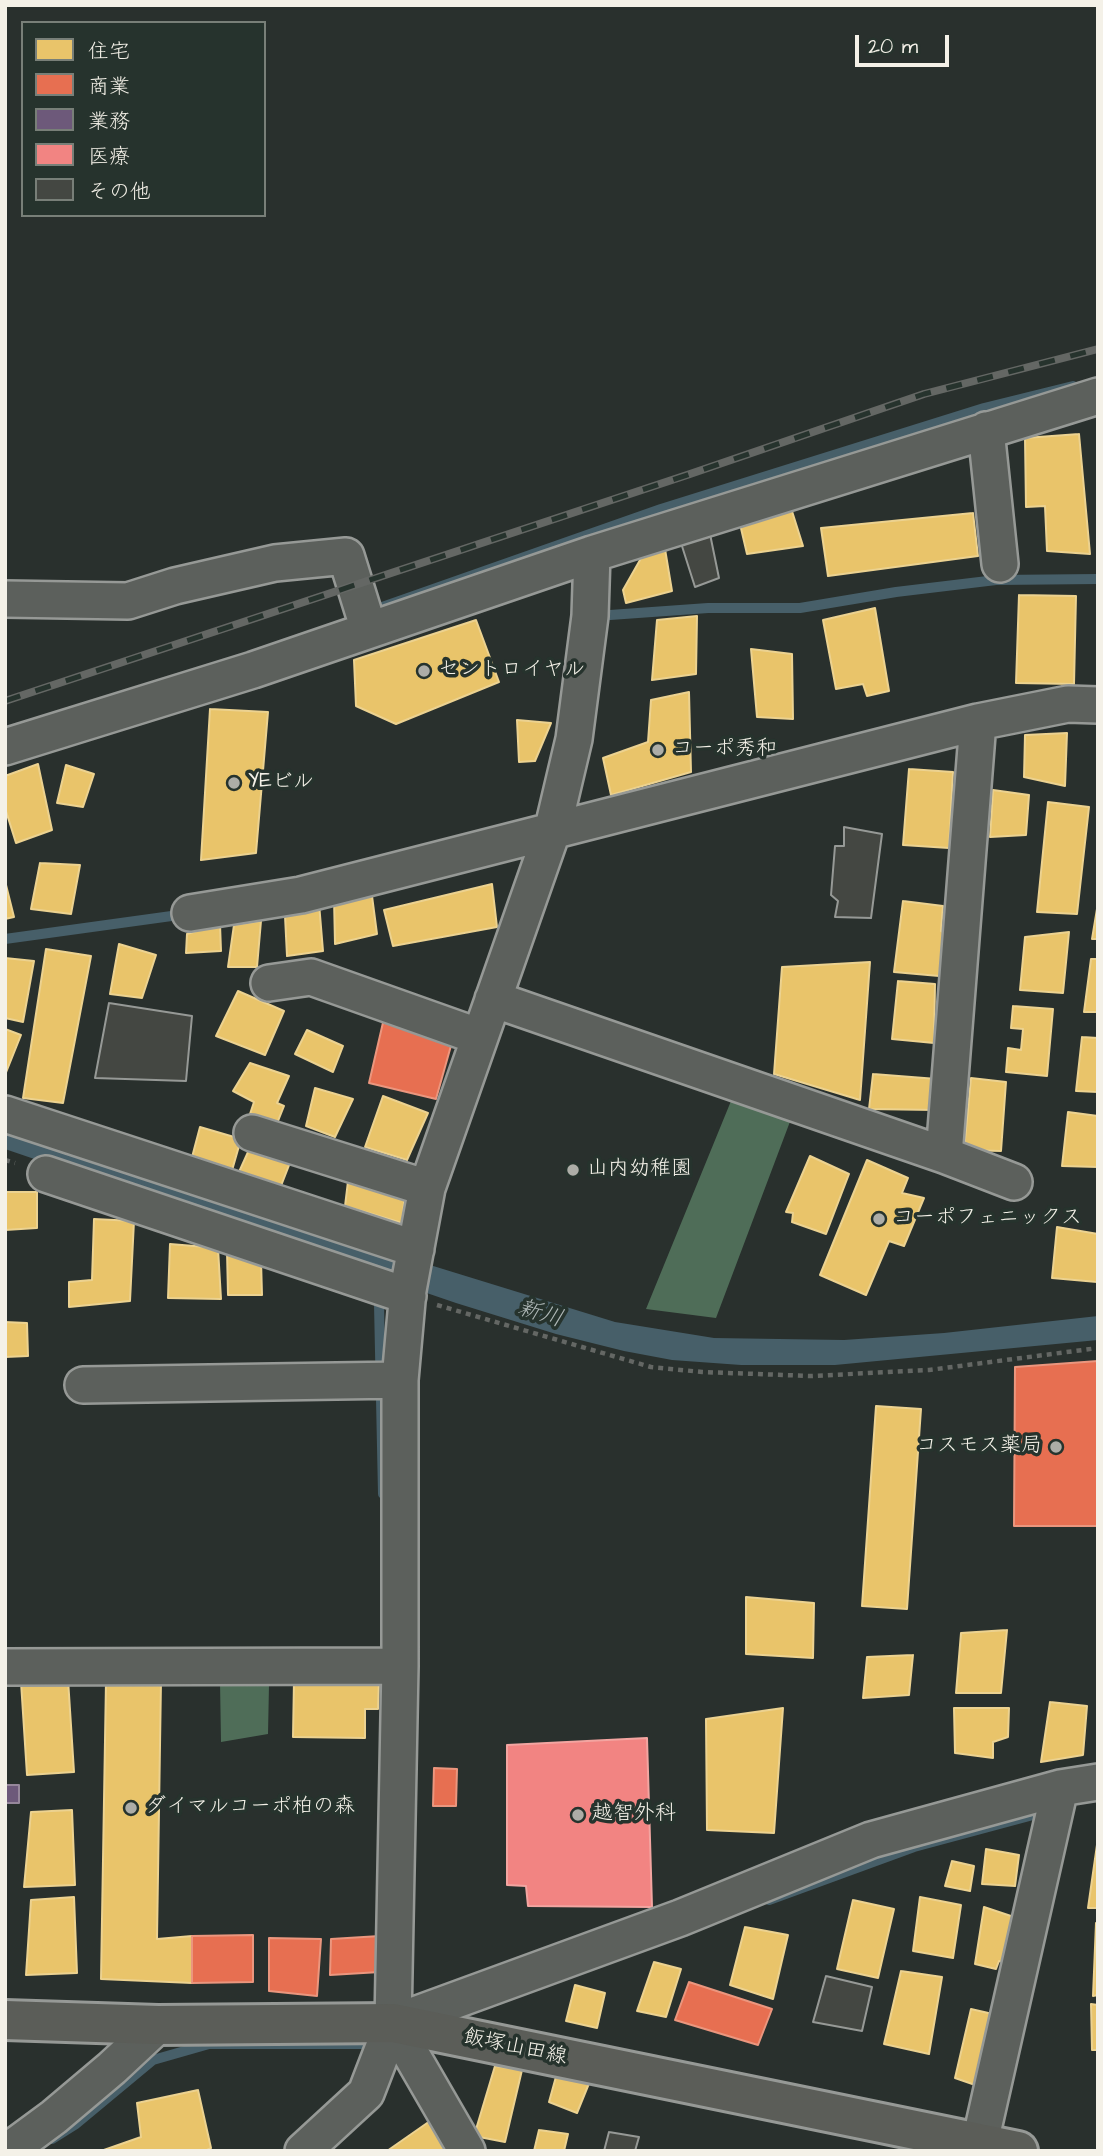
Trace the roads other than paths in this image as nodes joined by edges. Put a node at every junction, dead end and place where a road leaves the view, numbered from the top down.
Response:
1 (1096, 397) edge
2 (986, 430) junction
3 (592, 554) junction
4 (1000, 564) dead end
5 (5, 599) edge
6 (365, 618) junction
7 (1098, 705) edge
8 (978, 722) junction
9 (5, 747) edge
10 (552, 832) junction
11 (190, 913) dead end
12 (269, 983) dead end
13 (493, 999) junction
14 (480, 1037) junction
15 (5, 1114) edge
16 (252, 1133) dead end
17 (944, 1155) junction
18 (46, 1174) dead end
19 (1014, 1182) dead end
20 (427, 1188) junction
21 (415, 1252) junction
22 (408, 1293) junction
23 (400, 1380) junction
24 (83, 1385) dead end
25 (400, 1666) junction
26 (5, 1667) edge
27 (1098, 1782) edge
28 (1057, 1804) junction
29 (5, 2020) edge
30 (393, 2023) junction
31 (158, 2025) junction
32 (979, 2147) edge
33 (8, 2151) edge
34 (303, 2151) edge
35 (467, 2151) edge
36 (1018, 2151) edge

1 - 2 street
2 - 3 street
2 - 4 street
3 - 6 street
3 - 10 street
5 - 6 street
6 - 9 street
7 - 8 street
8 - 10 street
8 - 17 street
10 - 11 street
10 - 13 street
12 - 14 street
13 - 14 street
13 - 17 street
14 - 20 street
15 - 21 street
16 - 20 street
17 - 19 street
18 - 22 street
20 - 21 street
21 - 22 street
22 - 23 street
23 - 24 street
23 - 25 street
25 - 26 street
25 - 30 street
27 - 28 street
28 - 30 street
28 - 32 street
29 - 31 main road, 飯塚山田線
30 - 31 main road, 飯塚山田線
30 - 32 main road, 飯塚山田線
30 - 34 street
30 - 35 street
31 - 33 street
32 - 36 main road, 飯塚山田線

